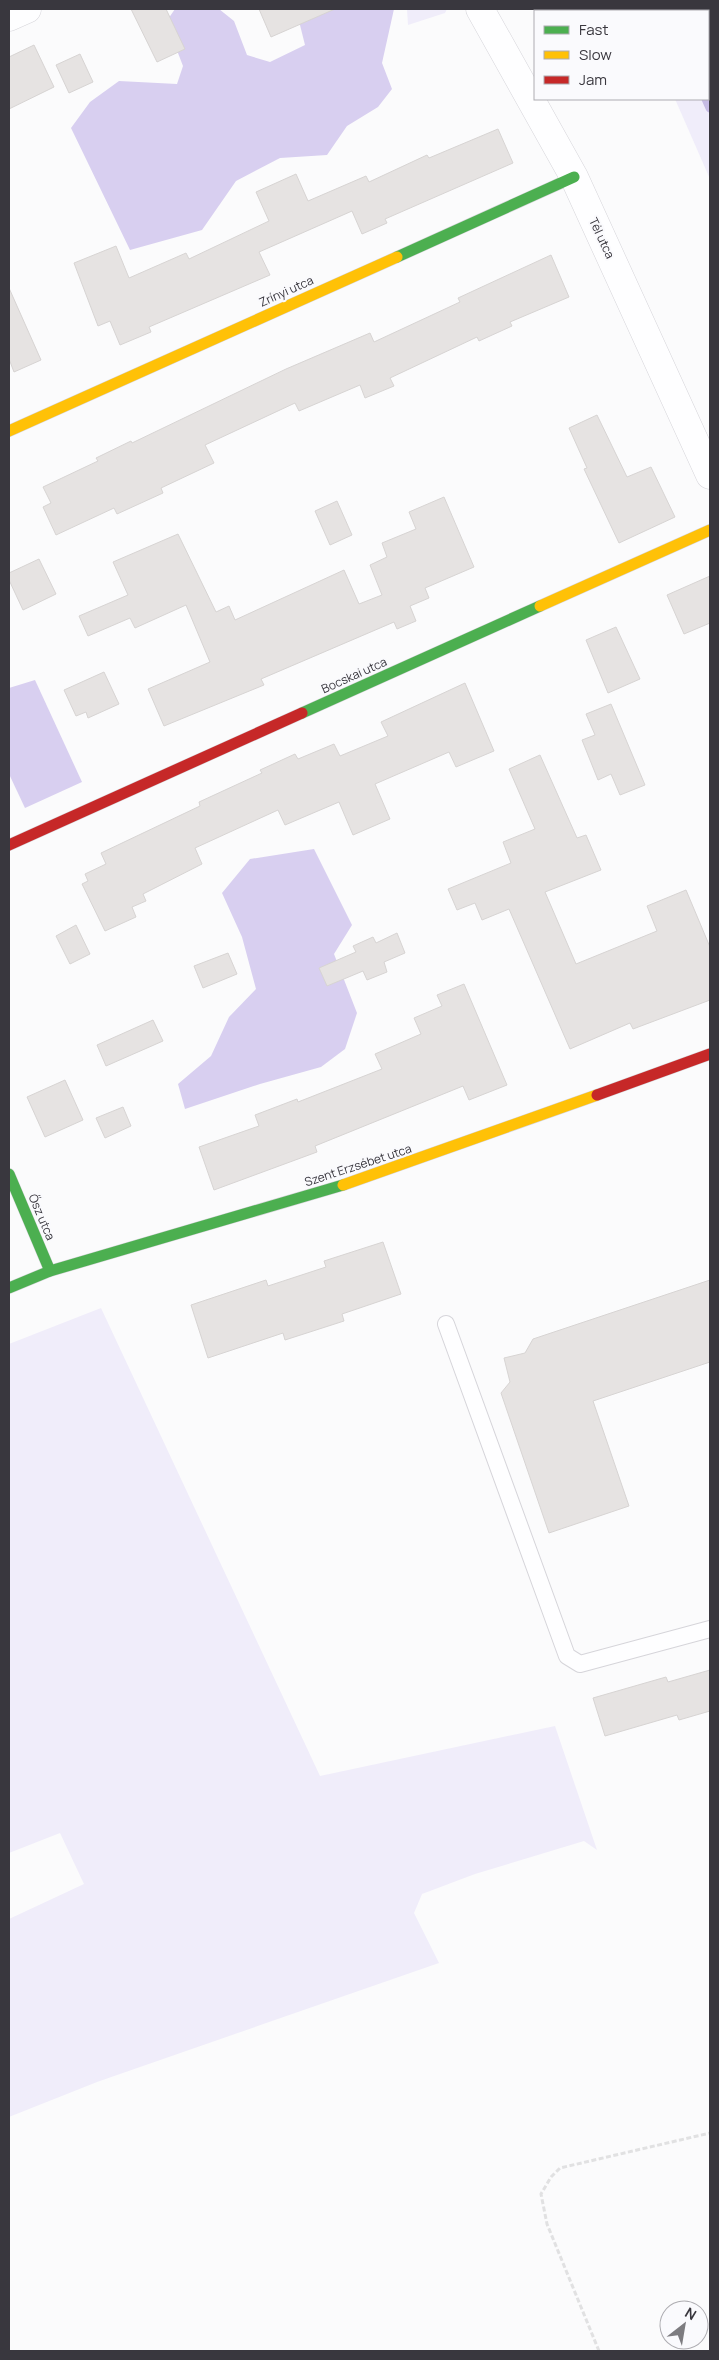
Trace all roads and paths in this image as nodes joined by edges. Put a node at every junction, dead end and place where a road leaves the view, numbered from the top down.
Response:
1 (27, 9) edge
2 (480, 9) edge
3 (9, 17) edge
4 (574, 177) junction
5 (9, 431) edge
6 (710, 475) edge
7 (710, 530) edge
8 (9, 845) edge
9 (710, 1054) edge
10 (9, 1174) edge
11 (50, 1271) junction
12 (9, 1288) edge
13 (446, 1324) dead end
14 (710, 1629) edge
15 (710, 2134) edge
16 (599, 2351) edge

1 - 3 street
2 - 4 street, Tél utca
4 - 5 street, Zrínyi utca
4 - 6 street, Tél utca
7 - 8 street, Bocskai utca
9 - 11 street, Szent Erzsébet utca
10 - 11 street, Ősz utca
11 - 12 street, Szent Erzsébet utca
13 - 14 lane
15 - 16 path

